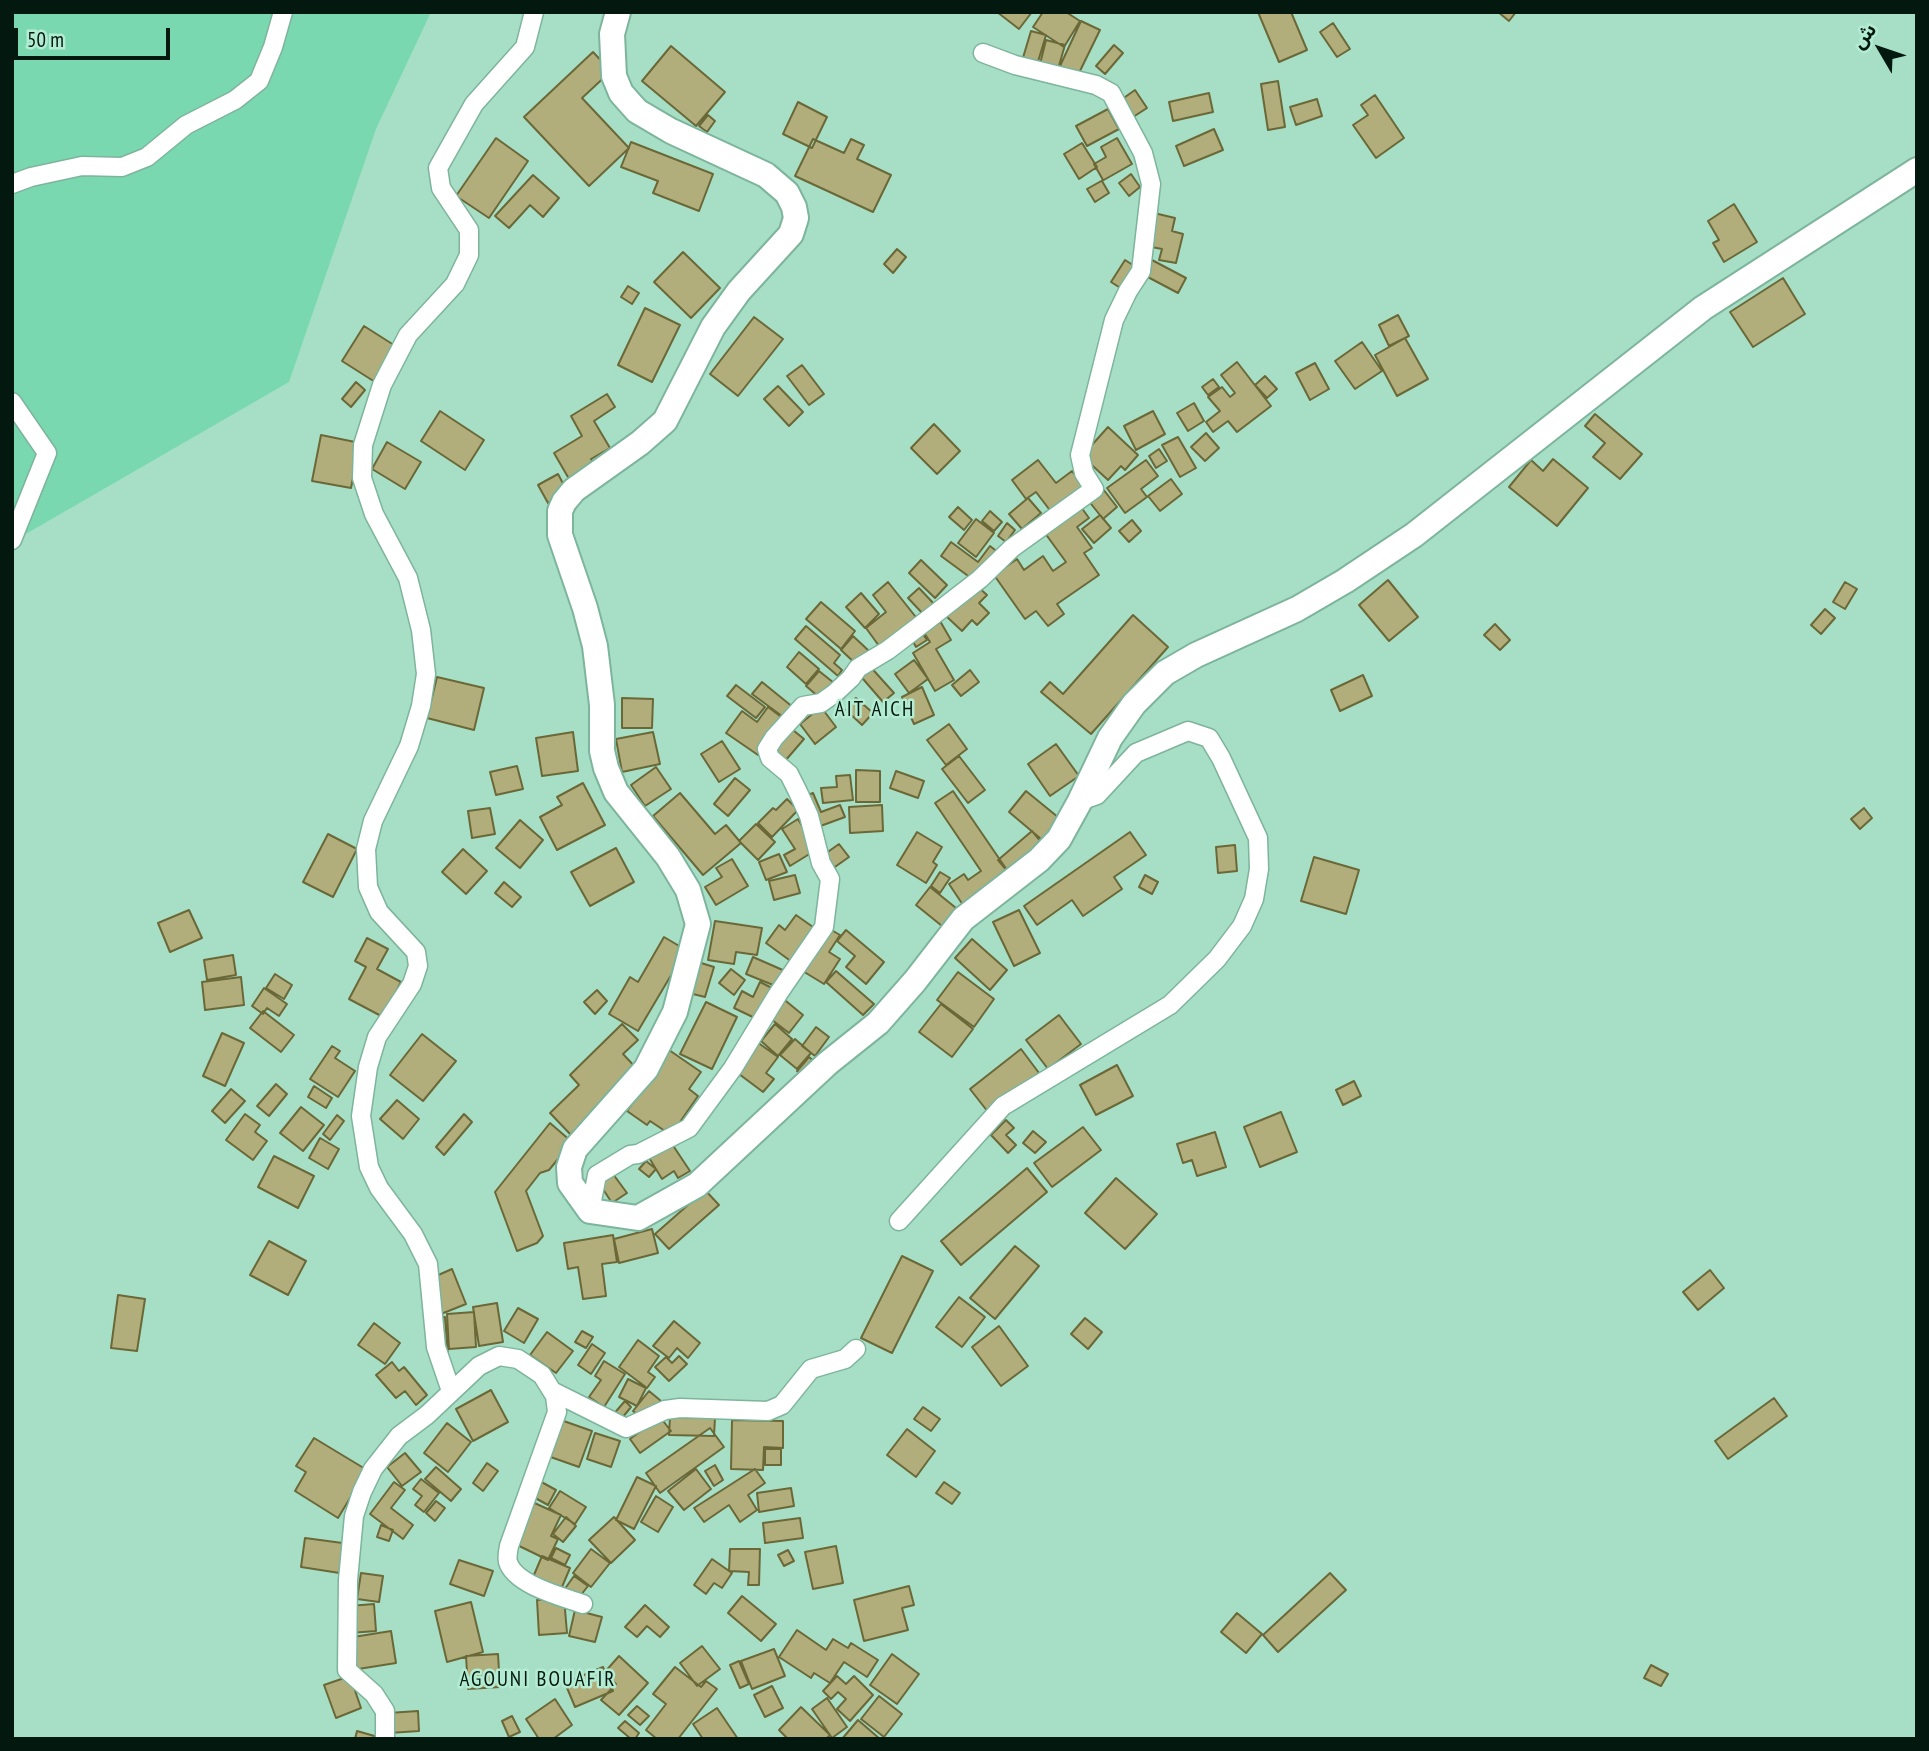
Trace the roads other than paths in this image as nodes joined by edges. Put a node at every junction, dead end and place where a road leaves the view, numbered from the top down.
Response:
1 (283, 12) edge
2 (534, 12) edge
3 (618, 12) edge
4 (983, 53) dead end
5 (1917, 170) edge
6 (12, 184) edge
7 (12, 402) edge
8 (12, 540) edge
9 (1080, 802) junction
10 (590, 1210) junction
11 (899, 1221) dead end
12 (856, 1349) dead end
13 (451, 1391) junction
14 (552, 1391) junction
15 (583, 1604) dead end
16 (385, 1739) edge

1 - 6 street
2 - 13 street
3 - 10 main road
4 - 10 street
5 - 9 main road
7 - 8 street
9 - 10 main road
9 - 11 street
12 - 14 street
13 - 14 street
13 - 16 street
14 - 15 street

